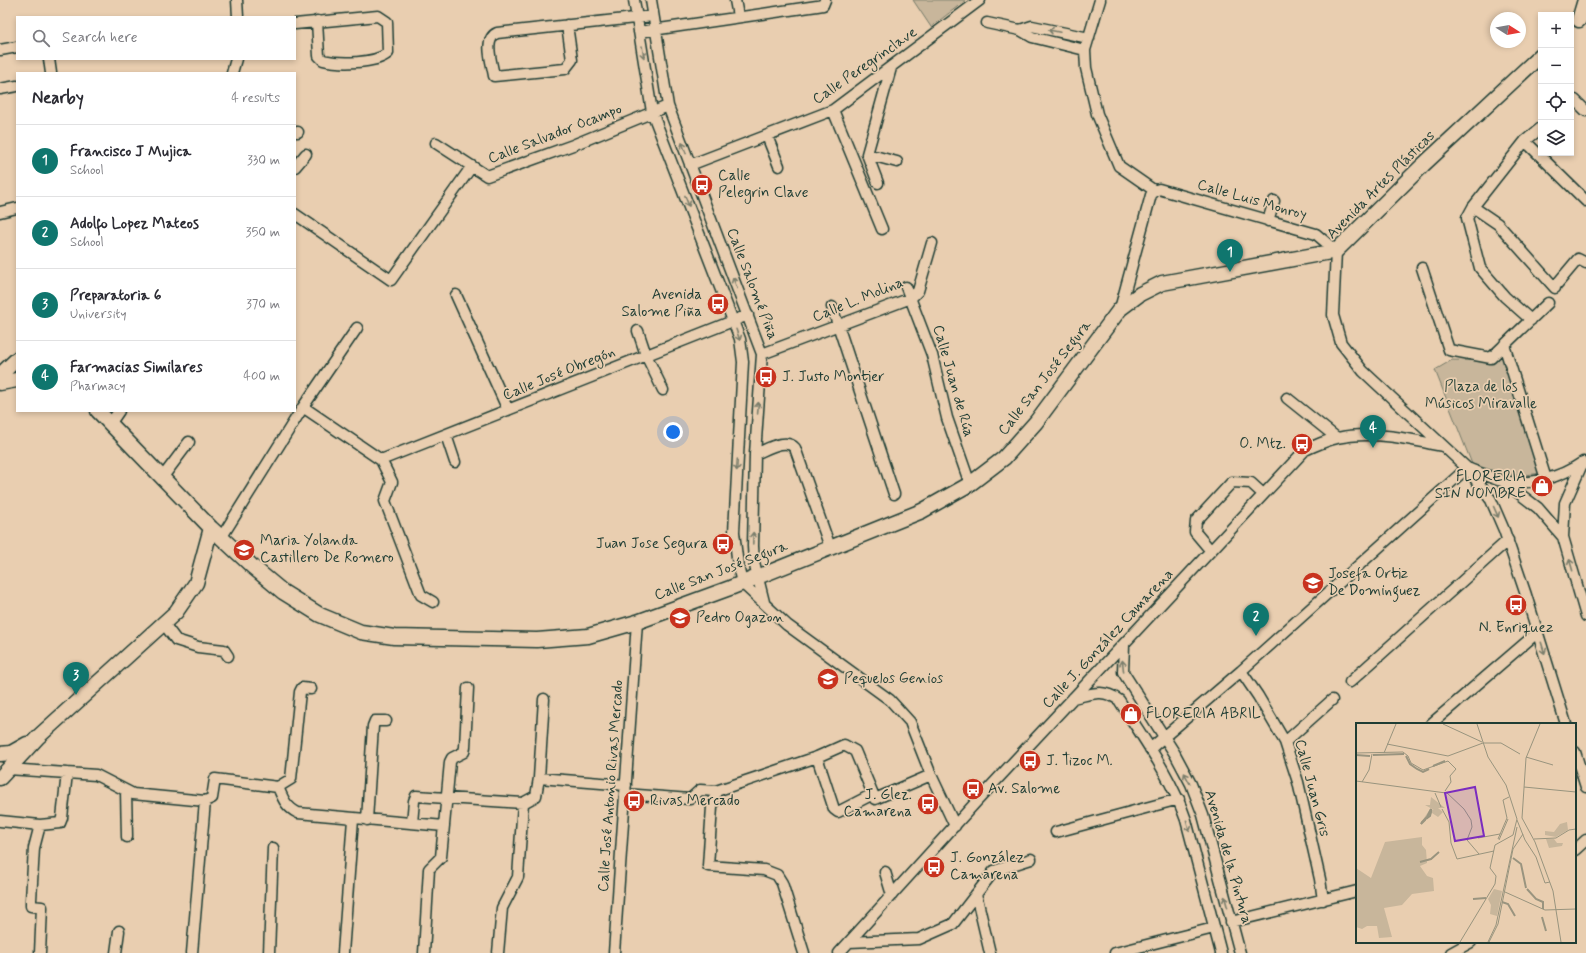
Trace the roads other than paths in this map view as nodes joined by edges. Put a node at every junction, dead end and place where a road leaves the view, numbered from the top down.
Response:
1 (237, 0) edge
2 (634, 0) edge
3 (651, 0) edge
4 (735, 0) edge
5 (980, 0) edge
6 (1100, 0) edge
7 (1585, 0) edge
8 (824, 2) edge
9 (238, 16) edge
10 (653, 16) junction
11 (738, 16) junction
12 (637, 18) junction
13 (317, 21) junction
14 (1579, 21) edge
15 (987, 23) dead end
16 (296, 24) edge
17 (567, 25) junction
18 (655, 28) junction
19 (1020, 30) junction
20 (640, 32) junction
21 (1089, 38) junction
22 (16, 47) edge
23 (0, 50) edge
24 (1085, 50) junction
25 (1538, 58) edge
26 (49, 60) edge
27 (236, 60) edge
28 (891, 68) junction
29 (51, 72) edge
30 (232, 72) edge
31 (16, 86) edge
32 (0, 89) edge
33 (668, 106) junction
34 (833, 110) junction
35 (652, 112) junction
36 (1538, 130) edge
37 (767, 136) junction
38 (1525, 141) junction
39 (436, 143) dead end
40 (306, 154) dead end
41 (867, 154) junction
42 (897, 162) dead end
43 (690, 165) junction
44 (296, 166) edge
45 (472, 166) junction
46 (779, 166) dead end
47 (878, 183) dead end
48 (1155, 191) junction
49 (1274, 201) dead end
50 (1586, 201) edge
51 (1473, 207) junction
52 (16, 208) edge
53 (0, 212) edge
54 (296, 215) edge
55 (1268, 221) junction
56 (882, 228) dead end
57 (932, 243) dead end
58 (1336, 251) junction
59 (1582, 261) edge
60 (1422, 268) dead end
61 (906, 287) dead end
62 (456, 295) dead end
63 (911, 298) junction
64 (1548, 303) dead end
65 (832, 307) dead end
66 (1120, 309) junction
67 (748, 316) junction
68 (1531, 320) junction
69 (733, 321) junction
70 (838, 326) junction
71 (357, 328) dead end
72 (638, 331) dead end
73 (1504, 346) junction
74 (762, 354) junction
75 (646, 355) junction
76 (16, 360) edge
77 (0, 375) edge
78 (16, 380) edge
79 (0, 383) edge
80 (663, 390) dead end
81 (1287, 398) dead end
82 (303, 407) junction
83 (508, 410) junction
84 (99, 412) edge
85 (118, 412) edge
86 (110, 424) junction
87 (446, 435) junction
88 (1337, 438) junction
89 (189, 442) dead end
90 (1442, 446) junction
91 (755, 454) junction
92 (381, 460) junction
93 (1584, 461) edge
94 (455, 462) dead end
95 (1467, 468) junction
96 (162, 478) junction
97 (1546, 479) junction
98 (1503, 481) junction
99 (970, 484) junction
100 (894, 494) dead end
101 (1263, 494) junction
102 (216, 533) junction
103 (1563, 537) junction
104 (1508, 540) junction
105 (830, 547) junction
106 (1211, 551) junction
107 (758, 576) junction
108 (1576, 581) junction
109 (742, 582) junction
110 (1586, 591) edge
111 (433, 602) dead end
112 (764, 602) junction
113 (1586, 616) edge
114 (637, 622) junction
115 (164, 624) junction
116 (1538, 632) junction
117 (1124, 645) junction
118 (228, 656) dead end
119 (1241, 671) junction
120 (1350, 682) dead end
121 (468, 688) dead end
122 (311, 689) dead end
123 (1073, 698) junction
124 (544, 699) dead end
125 (1332, 700) dead end
126 (386, 721) dead end
127 (1432, 723) edge
128 (1566, 723) edge
129 (38, 738) junction
130 (1164, 738) junction
131 (1285, 742) junction
132 (1150, 749) junction
133 (0, 754) edge
134 (1576, 755) edge
135 (817, 757) junction
136 (67, 773) junction
137 (4, 774) edge
138 (931, 775) junction
139 (539, 778) junction
140 (278, 787) junction
141 (1586, 787) edge
142 (626, 790) junction
143 (126, 791) junction
144 (716, 791) junction
145 (873, 794) junction
146 (446, 798) junction
147 (1179, 799) junction
148 (209, 800) junction
149 (523, 803) junction
150 (353, 819) junction
151 (367, 820) junction
152 (0, 821) edge
153 (412, 823) junction
154 (40, 825) junction
155 (444, 826) junction
156 (955, 826) junction
157 (1056, 832) dead end
158 (127, 837) dead end
159 (1586, 840) edge
160 (273, 848) dead end
161 (1576, 849) edge
162 (1031, 859) dead end
163 (885, 872) dead end
164 (1356, 891) edge
165 (976, 894) junction
166 (892, 895) junction
167 (1323, 900) junction
168 (1231, 922) junction
169 (1214, 928) junction
170 (118, 931) dead end
171 (849, 942) junction
172 (1469, 943) edge
173 (841, 952) edge
174 (40, 953) edge
175 (116, 953) edge
176 (192, 953) edge
177 (269, 953) edge
178 (343, 953) edge
179 (424, 953) edge
180 (498, 953) edge
181 (614, 953) edge
182 (804, 953) edge
183 (990, 953) edge
184 (1115, 953) edge
185 (1221, 953) edge
186 (1240, 953) edge
187 (1451, 953) edge

1 - 9 street
2 - 12 street, Calle Salomé Piña
3 - 10 street, Calle Salomé Piña
4 - 11 street
5 - 28 street, Calle Peregrinclave
6 - 21 street
7 - 14 street
8 - 11 street
10 - 12 street
10 - 18 street, Calle Salomé Piña
11 - 18 street
12 - 17 street
12 - 20 street, Calle Salomé Piña
13 - 13 street
13 - 16 street
15 - 19 street
17 - 17 street
18 - 20 street
18 - 33 street, Calle Salomé Piña
21 -> 19 street
19 - 24 street
20 -> 35 street, Calle Salomé Piña
21 - 24 street
22 - 23 street
24 - 48 street
25 - 58 street, Avenida Artes Plásticas
26 - 29 street
27 - 30 street
28 - 34 street, Calle Peregrinclave
28 - 41 street
31 - 32 street
33 - 35 street, Calle Salvador Ocampo
43 -> 33 street, Calle Salomé Piña
34 - 37 street, Calle Peregrinclave
34 - 56 street
35 - 45 street, Calle Salvador Ocampo
35 -> 69 street, Calle Salomé Piña
36 - 38 street
37 - 43 street, Calle Peregrinclave
37 - 46 street
38 - 50 street
38 - 51 street
39 - 45 street, Calle Salvador Ocampo
40 - 44 street
41 - 42 street
41 - 47 street
67 -> 43 street, Calle Salomé Piña
45 - 54 street
48 - 55 street, Calle Luis Monroy
48 - 66 street
49 - 55 street
51 - 59 street
51 - 68 street
52 - 53 street
55 - 58 street, Calle Luis Monroy
57 - 63 street, Calle L. Molina
58 - 66 street, Calle San José Segura
58 - 90 street, Avenida Artes Plásticas
60 - 73 street
61 - 63 street, Calle Juan de Rúa
62 - 83 street
63 - 70 street, Calle L. Molina
63 - 99 street, Calle Juan de Rúa
64 - 68 street
65 - 70 street
66 - 99 street, Calle San José Segura
67 - 69 street, Calle José Obregón
67 - 74 street, Calle Salomé Piña
68 - 73 street
69 - 75 street, Calle José Obregón
69 -> 109 street, Calle Salomé Piña
70 - 74 street, Calle L. Molina
70 - 100 street
71 - 82 street
72 - 75 street
73 - 97 street
91 -> 74 street, Calle Salomé Piña
75 - 80 street
75 - 83 street, Calle José Obregón
76 - 77 street
78 - 79 street
81 - 88 street
82 - 92 street
82 - 102 street
83 - 87 street, Calle José Obregón
84 - 86 street, Calle San José Segura
85 - 86 street
86 - 96 street, Calle San José Segura
87 - 92 street, Calle José Obregón
87 - 94 street
88 - 90 street, Calle J. González Camarena
88 - 101 street, Calle J. González Camarena
89 - 96 street
90 - 95 street, Avenida Artes Plásticas
91 - 105 street
107 -> 91 street, Calle Salomé Piña
92 - 111 street
93 - 97 street, Avenida Artes Plásticas
93 - 103 street
95 - 98 street, Avenida Artes Plásticas
95 -> 104 street, Avenida Artes Plásticas
95 - 119 street
96 - 102 street, Calle San José Segura
97 - 98 street, Avenida Artes Plásticas
98 - 103 street, Avenida Artes Plásticas
99 - 105 street, Calle San José Segura
101 - 106 street, Calle J. González Camarena
101 - 106 street
102 - 114 street, Calle San José Segura
102 - 115 street
108 -> 103 street
104 - 116 street, Avenida Artes Plásticas
104 - 120 street
105 - 107 street, Calle San José Segura
106 - 117 street, Calle J. González Camarena
107 - 109 street, Calle San José Segura
107 - 112 street, Calle Salomé Piña
108 - 110 street
108 - 113 street
109 - 112 street
109 - 114 street, Calle San José Segura
112 - 138 street
114 - 142 street, Calle José Antonio Rivas Mercado
115 - 118 street
115 - 129 street
116 - 127 street
116 -> 128 street, Avenida Artes Plásticas
117 - 123 street, Calle J. González Camarena
130 -> 117 street, Avenida de la Pintura
119 - 130 street
119 - 131 street, Calle Juan Gris
121 - 146 street
122 - 140 street
123 - 132 street, Avenida de la Pintura
123 - 156 street, Calle J. González Camarena
124 - 139 street
125 - 131 street
126 - 151 street
129 - 133 street
129 - 137 street
130 - 132 street
168 -> 130 street, Avenida de la Pintura
131 - 167 street, Calle Juan Gris
132 - 147 street, Avenida de la Pintura
134 - 141 street
135 - 144 street
135 - 145 street
135 - 145 street
136 - 137 street
136 - 143 street
136 - 154 street
138 - 145 street
138 - 156 street
139 - 142 street
139 - 149 street
140 - 148 street
140 - 150 street
142 - 144 street
142 - 181 street, Calle José Antonio Rivas Mercado
143 - 148 street
143 - 158 street
144 - 182 street
146 - 149 street
146 - 153 street
146 - 155 street
147 - 157 street
147 -> 169 street, Avenida de la Pintura
148 - 176 street
149 - 180 street
150 - 151 street
150 - 178 street
151 - 153 street
152 - 154 street
153 - 155 street
154 - 174 street
155 - 179 street
156 - 166 street, Calle J. González Camarena
159 - 161 street
160 - 177 street
162 - 165 street
163 - 166 street
164 - 167 street
165 - 171 street
165 - 183 street
166 - 171 street, Calle J. González Camarena
167 - 168 street
168 - 186 street, Avenida de la Pintura
169 - 184 street
169 - 185 street, Avenida de la Pintura
170 - 175 street
171 - 173 street, Calle J. González Camarena
172 - 187 street

